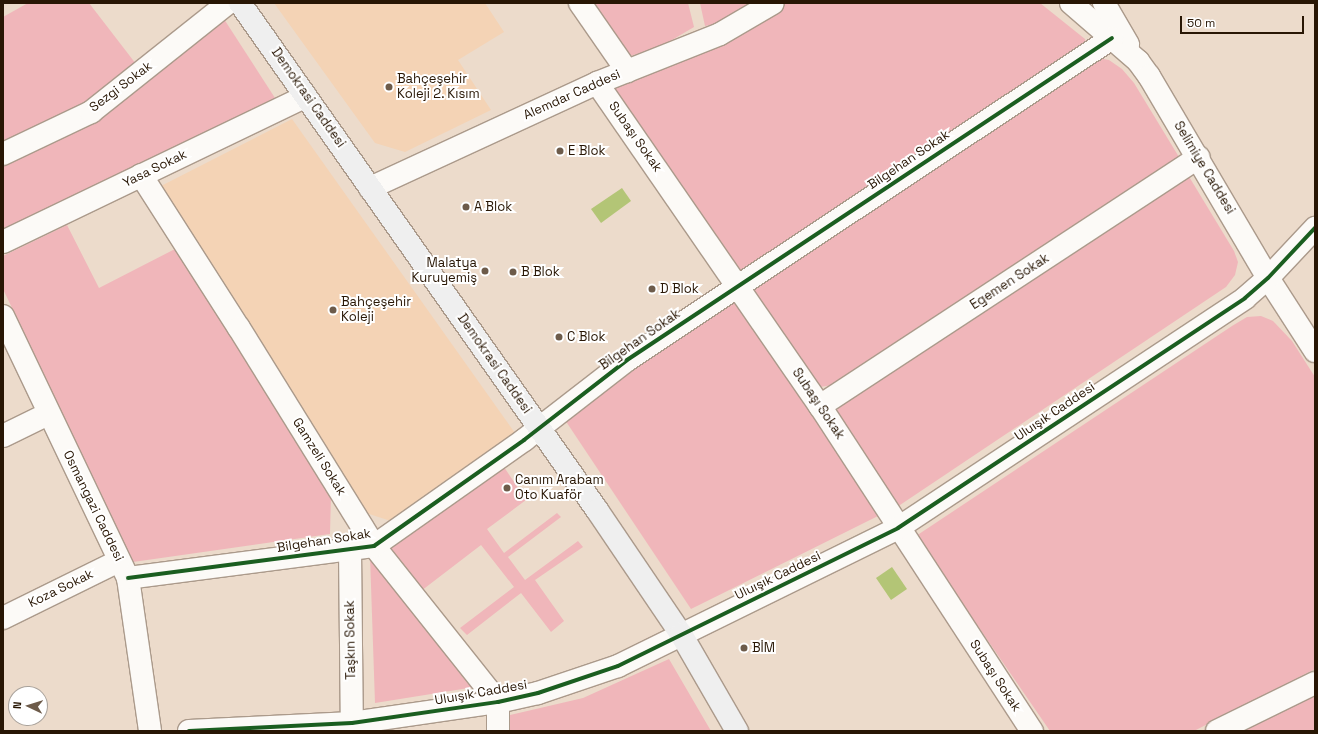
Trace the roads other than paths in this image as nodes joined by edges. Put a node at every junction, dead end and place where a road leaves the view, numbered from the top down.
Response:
1 (228, 3) edge
2 (240, 3) edge
3 (580, 3) edge
4 (774, 3) edge
5 (1071, 3) edge
6 (1104, 3) edge
7 (1112, 38) junction
8 (1138, 61) junction
9 (627, 70) junction
10 (598, 82) junction
11 (306, 96) junction
12 (3, 154) edge
13 (1199, 157) junction
14 (141, 175) junction
15 (370, 188) junction
16 (1315, 228) edge
17 (3, 242) edge
18 (1268, 278) junction
19 (737, 286) junction
20 (3, 316) edge
21 (1315, 351) edge
22 (820, 406) junction
23 (48, 414) junction
24 (539, 428) junction
25 (3, 436) edge
26 (898, 528) junction
27 (374, 546) junction
28 (350, 549) junction
29 (123, 569) junction
30 (3, 618) edge
31 (681, 634) junction
32 (1315, 683) edge
33 (498, 702) junction
34 (352, 727) edge
35 (150, 731) edge
36 (189, 731) edge
37 (498, 731) edge
38 (737, 731) edge
39 (1032, 731) edge
40 (1217, 731) edge

1 - 12 street, Sezgi Sokak
2 - 11 main road, Demokrasi Caddesi
3 - 9 street
4 - 9 street, Alemdar Caddesi
5 - 7 street, Selimiye Caddesi
6 - 8 street
7 - 8 street, Selimiye Caddesi
7 - 19 street, Bilgehan Sokak
8 - 13 street, Selimiye Caddesi
9 - 10 street, Alemdar Caddesi
10 - 15 street, Alemdar Caddesi
10 - 19 street, Subaşı Sokak
11 - 14 street, Yasa Sokak
11 - 15 main road, Demokrasi Caddesi
13 - 18 street, Selimiye Caddesi
13 - 22 street, Egemen Sokak
14 - 17 street, Yasa Sokak
14 - 27 street, Gamzeli Sokak
15 - 24 main road, Demokrasi Caddesi
16 - 18 street, Uluışık Caddesi
18 - 21 street, Selimiye Caddesi
18 - 26 street, Uluışık Caddesi
19 - 22 street, Subaşı Sokak
19 - 24 street, Bilgehan Sokak
20 - 23 street, Osmangazi Caddesi
22 - 26 street, Subaşı Sokak
23 - 25 street
23 - 29 street, Osmangazi Caddesi
24 - 27 street, Bilgehan Sokak
24 - 31 main road, Demokrasi Caddesi
26 - 31 street, Uluışık Caddesi
26 - 39 street, Subaşı Sokak
27 - 28 street, Bilgehan Sokak
27 - 33 street, Gamzeli Sokak
28 - 29 street, Bilgehan Sokak
28 - 34 street, Taşkın Sokak
29 - 30 street, Koza Sokak
29 - 35 street, Osmangazi Caddesi
31 - 33 street, Uluışık Caddesi
31 - 38 main road, Demokrasi Caddesi
32 - 40 street
33 - 34 street, Uluışık Caddesi
33 - 37 street
34 - 36 street, Uluışık Caddesi

